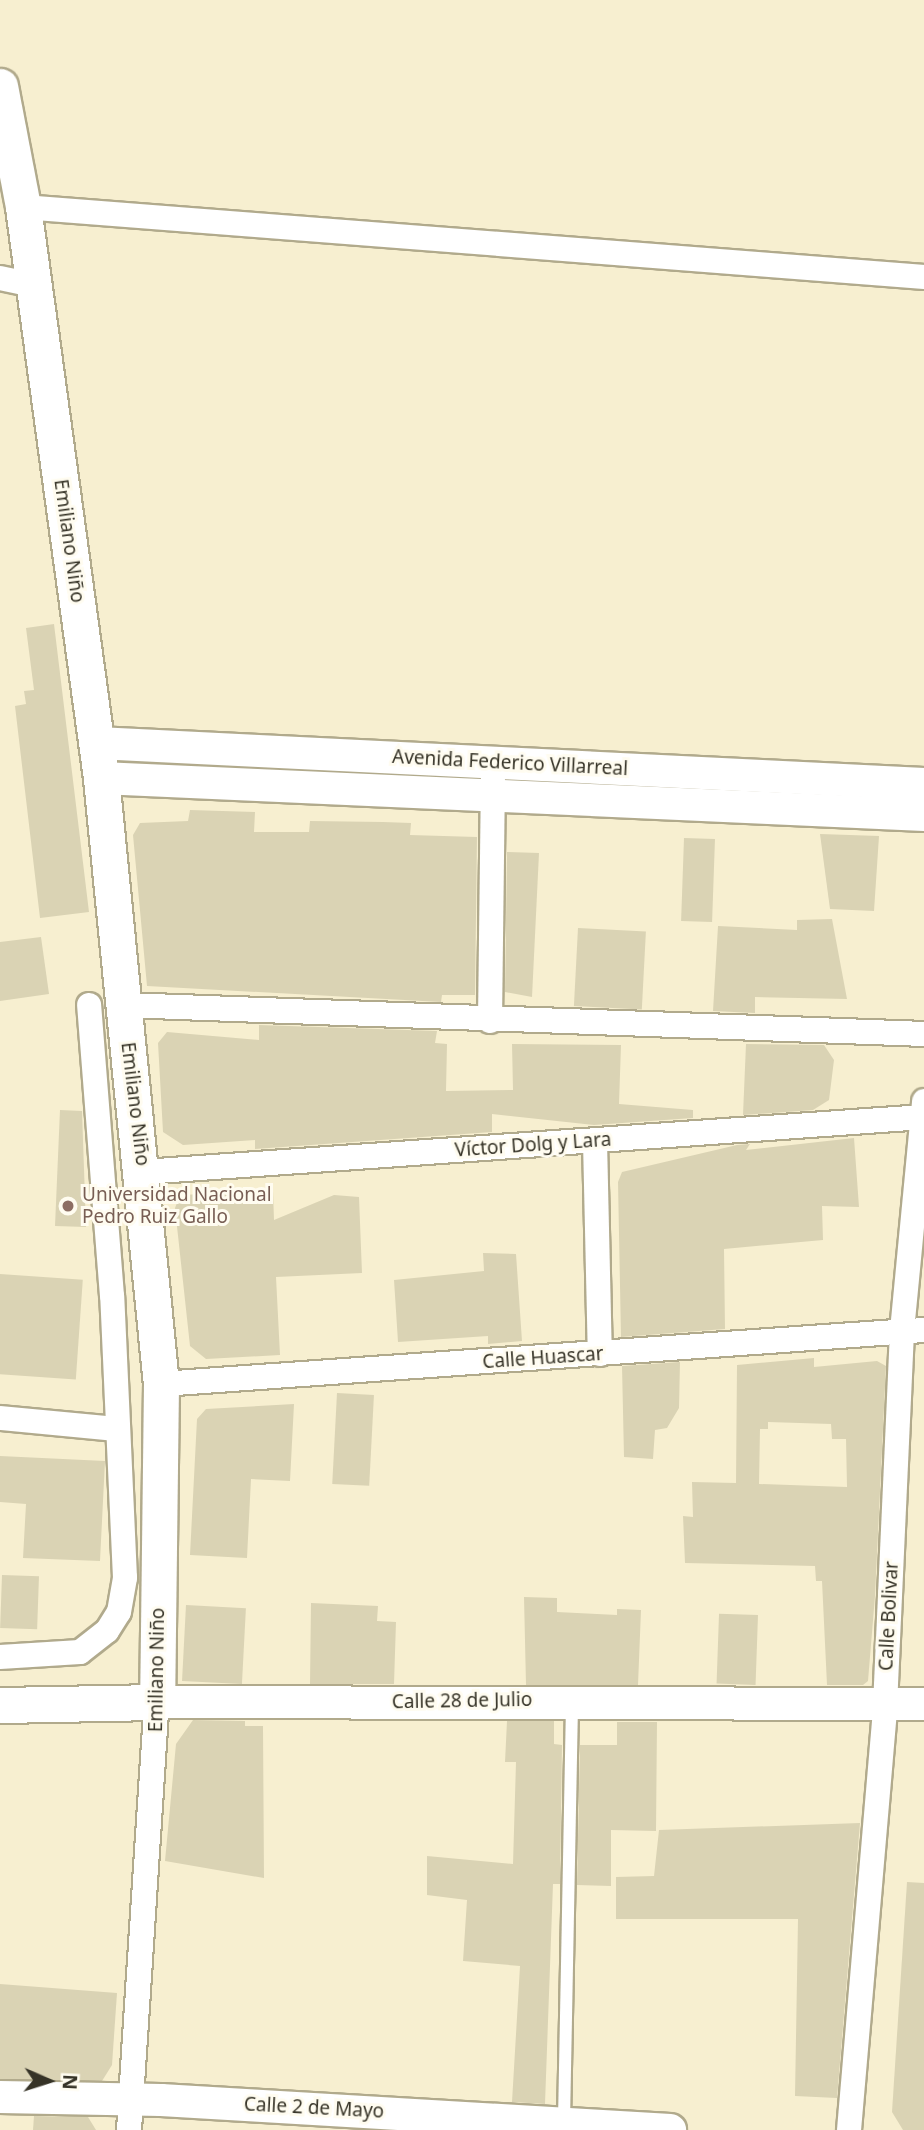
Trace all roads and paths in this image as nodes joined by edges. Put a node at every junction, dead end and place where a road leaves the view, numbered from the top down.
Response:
1 (0, 86) edge
2 (23, 207) junction
3 (924, 277) edge
4 (0, 278) edge
5 (34, 285) junction
6 (97, 743) junction
7 (493, 762) junction
8 (101, 778) junction
9 (924, 784) edge
10 (492, 795) junction
11 (924, 815) edge
12 (106, 1005) junction
13 (490, 1021) junction
14 (924, 1034) edge
15 (923, 1109) edge
16 (595, 1142) junction
17 (143, 1172) junction
18 (913, 1330) edge
19 (600, 1354) junction
20 (161, 1384) junction
21 (0, 1418) edge
22 (117, 1429) junction
23 (0, 1657) edge
24 (572, 1700) junction
25 (157, 1702) junction
26 (924, 1704) edge
27 (0, 1705) edge
28 (885, 1706) junction
29 (0, 2097) edge
30 (130, 2115) edge
31 (580, 2125) edge
32 (670, 2130) edge
33 (849, 2130) edge

1 - 2 main road, Emiliano Niño
2 - 3 street
2 - 5 main road, Emiliano Niño
4 - 5 street
5 - 6 main road, Emiliano Niño
6 - 7 street, Avenida Federico Villarreal
6 - 8 main road, Emiliano Niño
7 - 9 street, Avenida Federico Villarreal
7 - 10 street
8 - 10 street, Avenida Federico Villarreal
8 - 12 main road, Emiliano Niño
10 - 11 street, Avenida Federico Villarreal
10 - 13 street
12 - 13 street
12 - 17 main road, Emiliano Niño
12 - 22 street
13 - 14 street
15 - 16 street, Víctor Dolg y Lara
15 - 18 street, Calle Bolivar
16 - 17 street, Víctor Dolg y Lara
16 - 19 street
17 - 20 main road, Emiliano Niño
18 - 19 street, Calle Huascar
18 - 28 street, Calle Bolivar
19 - 20 street, Calle Huascar
20 - 25 main road, Emiliano Niño
21 - 22 street
22 - 23 street
24 - 25 street, Calle 28 de Julio
24 - 28 street, Calle 28 de Julio
24 - 31 lane
25 - 27 main road, Calle 28 de Julio
25 - 30 street, Emiliano Niño
26 - 28 street, Calle 28 de Julio
28 - 33 street, Calle Bolivar
29 - 30 street, Calle 2 de Mayo
30 - 31 street, Calle 2 de Mayo
31 - 32 street, Calle 2 de Mayo

